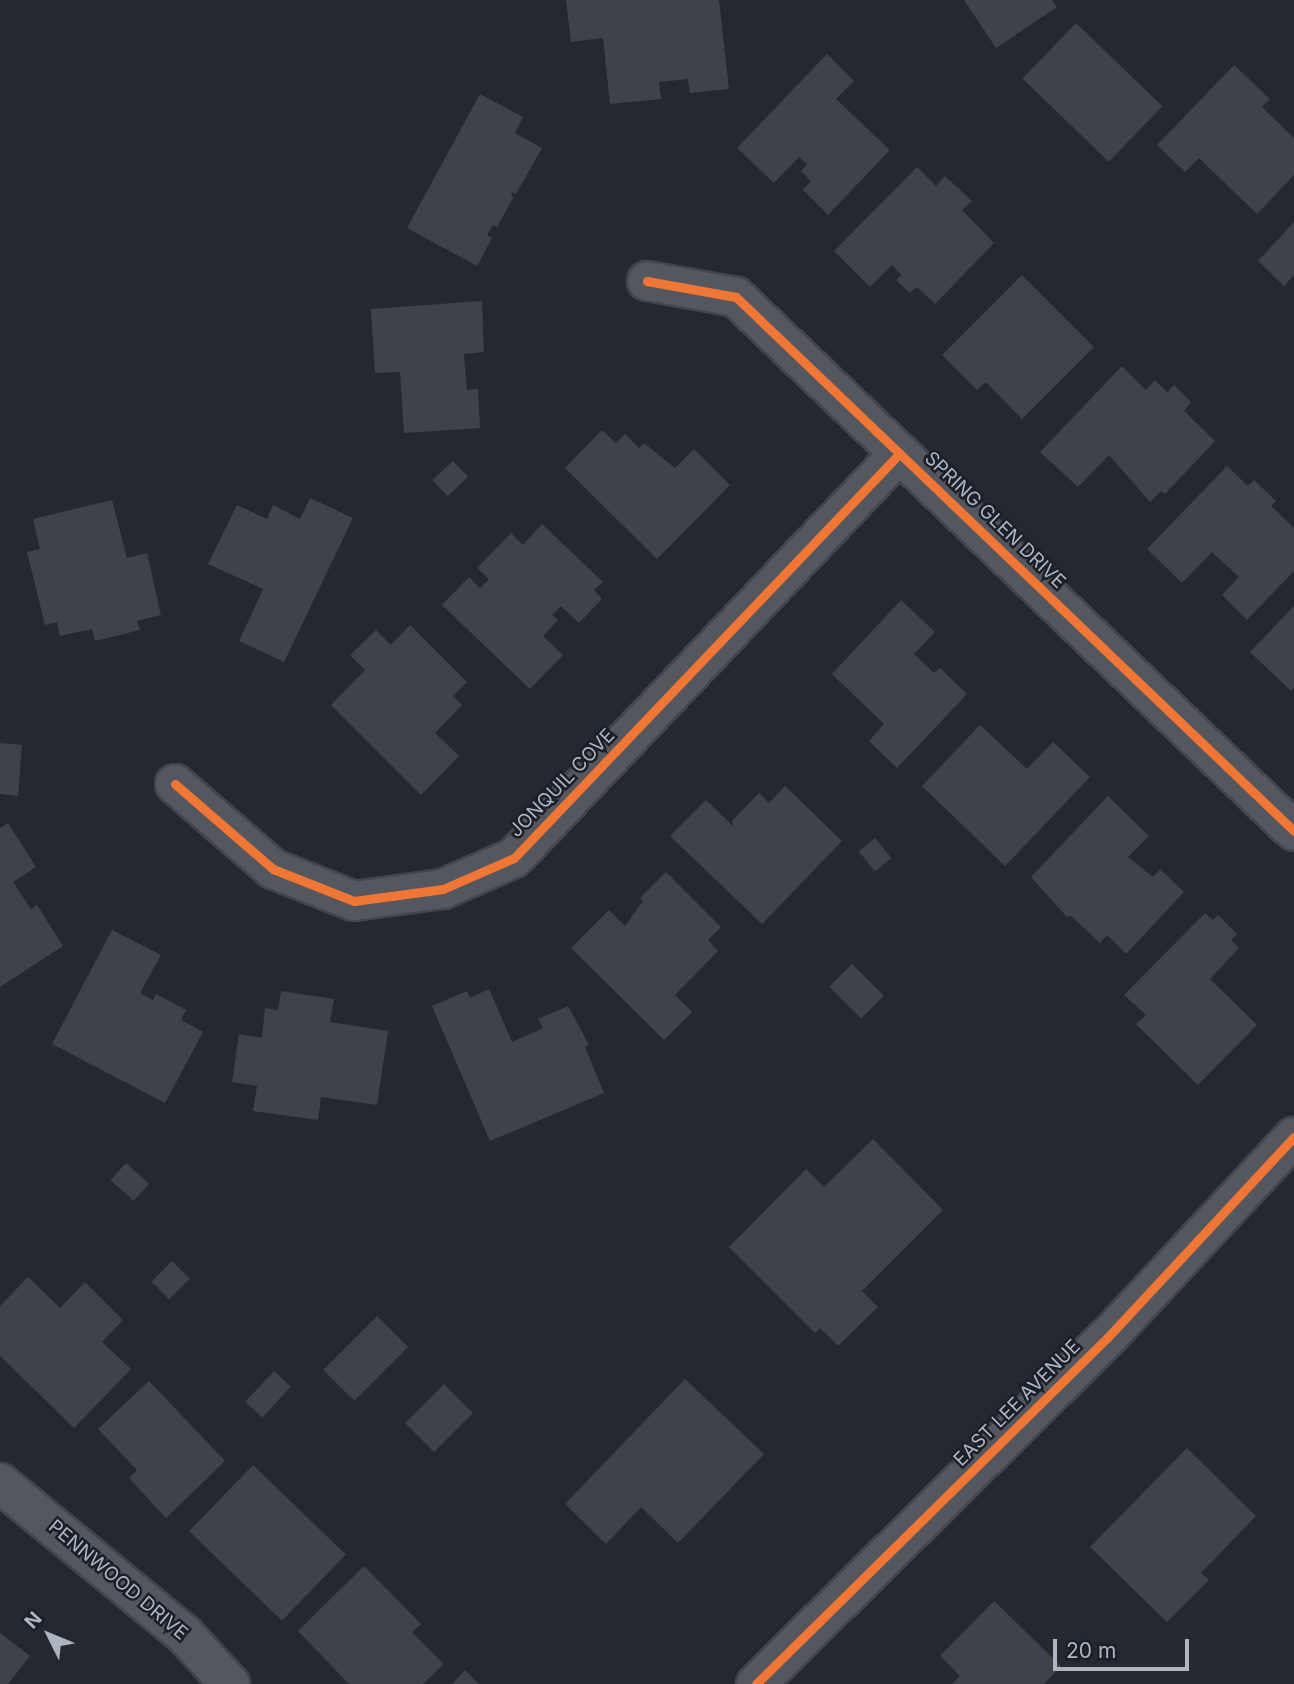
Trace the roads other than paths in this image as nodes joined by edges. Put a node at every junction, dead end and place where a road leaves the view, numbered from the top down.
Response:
1 (647, 281) dead end
2 (900, 453) junction
3 (175, 784) dead end
4 (1294, 831) edge
5 (1294, 1137) edge
6 (0, 1483) edge
7 (230, 1684) edge
8 (756, 1684) edge

1 - 2 street, SPRING GLEN DRIVE
2 - 3 street, JONQUIL COVE
2 - 4 street, SPRING GLEN DRIVE
5 - 8 street, EAST LEE AVENUE
6 - 7 street, PENNWOOD DRIVE

